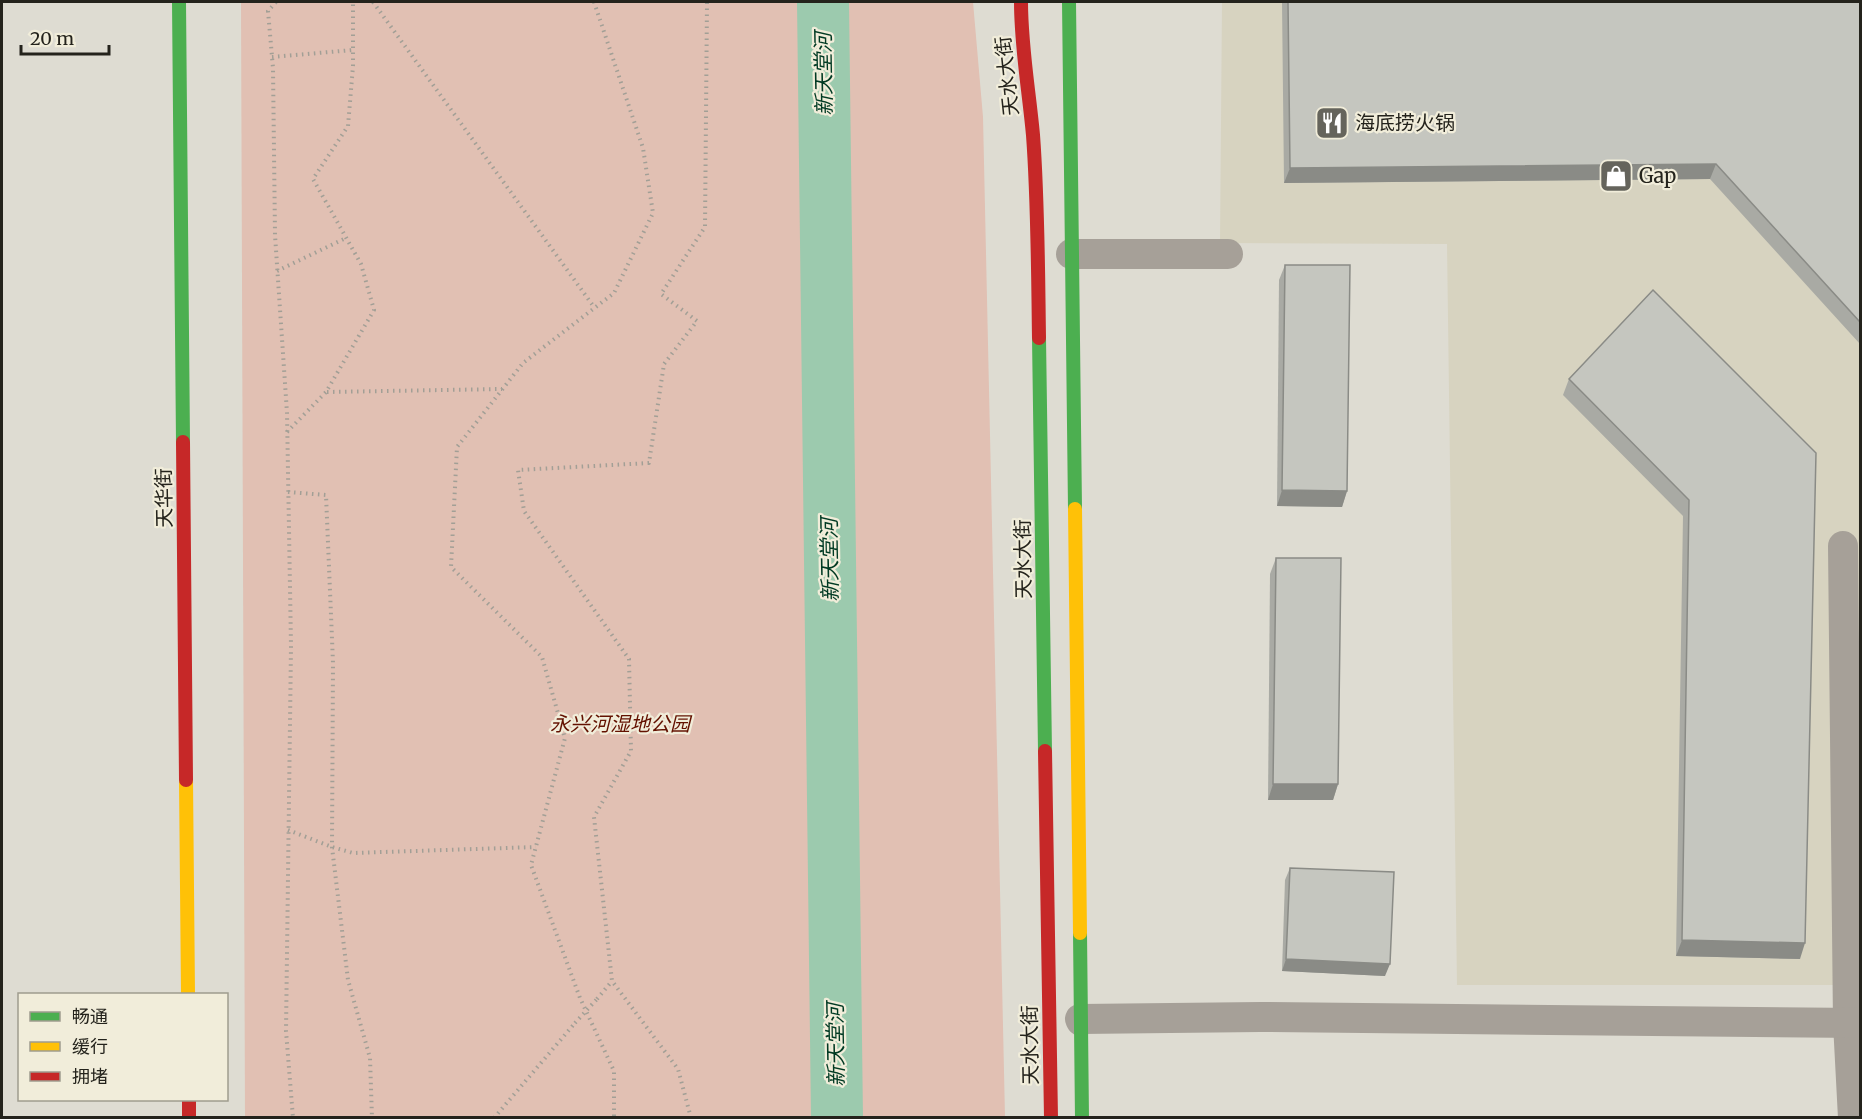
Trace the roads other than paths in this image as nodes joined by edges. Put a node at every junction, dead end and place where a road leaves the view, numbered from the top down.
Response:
1 (179, 2) edge
2 (1021, 2) edge
3 (1069, 2) edge
4 (1071, 254) junction
5 (1228, 254) dead end
6 (1843, 546) dead end
7 (188, 993) edge
8 (1081, 1020) junction
9 (1854, 1023) edge
10 (189, 1101) edge
11 (189, 1118) edge
12 (1051, 1118) edge
13 (1082, 1118) edge
14 (1853, 1118) edge

1 - 7 main road, 天华街
2 - 12 main road, 天水大街
3 - 4 main road
4 - 5 street
4 - 8 main road
6 - 9 street
8 - 9 street
8 - 13 main road
9 - 14 street
10 - 11 main road

